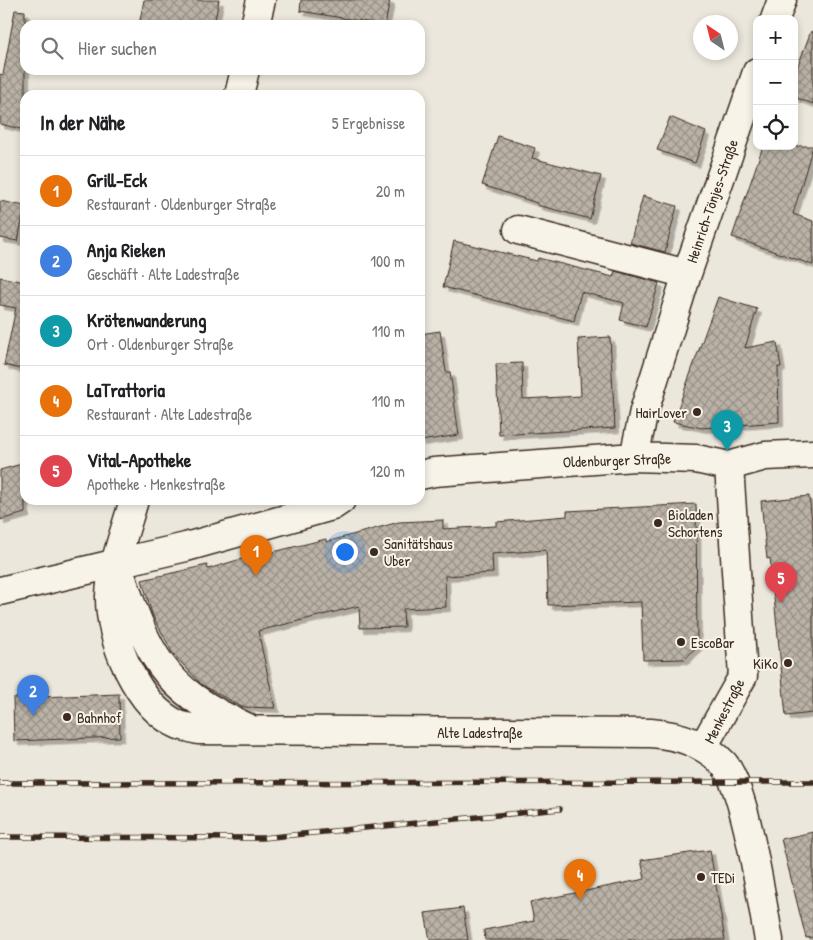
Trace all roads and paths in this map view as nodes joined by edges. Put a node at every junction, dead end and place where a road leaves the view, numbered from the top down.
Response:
1 (260, 0) edge
2 (782, 0) edge
3 (776, 15) edge
4 (256, 20) edge
5 (244, 75) edge
6 (753, 84) edge
7 (240, 90) edge
8 (518, 230) dead end
9 (687, 274) junction
10 (813, 454) edge
11 (634, 457) junction
12 (729, 466) junction
13 (425, 474) edge
14 (133, 505) edge
15 (334, 505) edge
16 (117, 563) junction
17 (0, 591) edge
18 (704, 747) junction
19 (769, 940) edge

1 - 4 street
2 - 3 street
5 - 7 street
6 - 9 street, Heinrich-Tönjes-Straße
8 - 9 street, Heinrich-Tönjes-Straße
9 - 11 street, Heinrich-Tönjes-Straße
10 - 12 street, Oldenburger Straße
11 - 12 street, Oldenburger Straße
11 - 13 street, Oldenburger Straße
12 - 18 street, Menkestraße
14 - 16 street
15 - 16 street
16 - 17 street
16 - 18 street, Alte Ladestraße
18 - 19 street, Menkestraße

